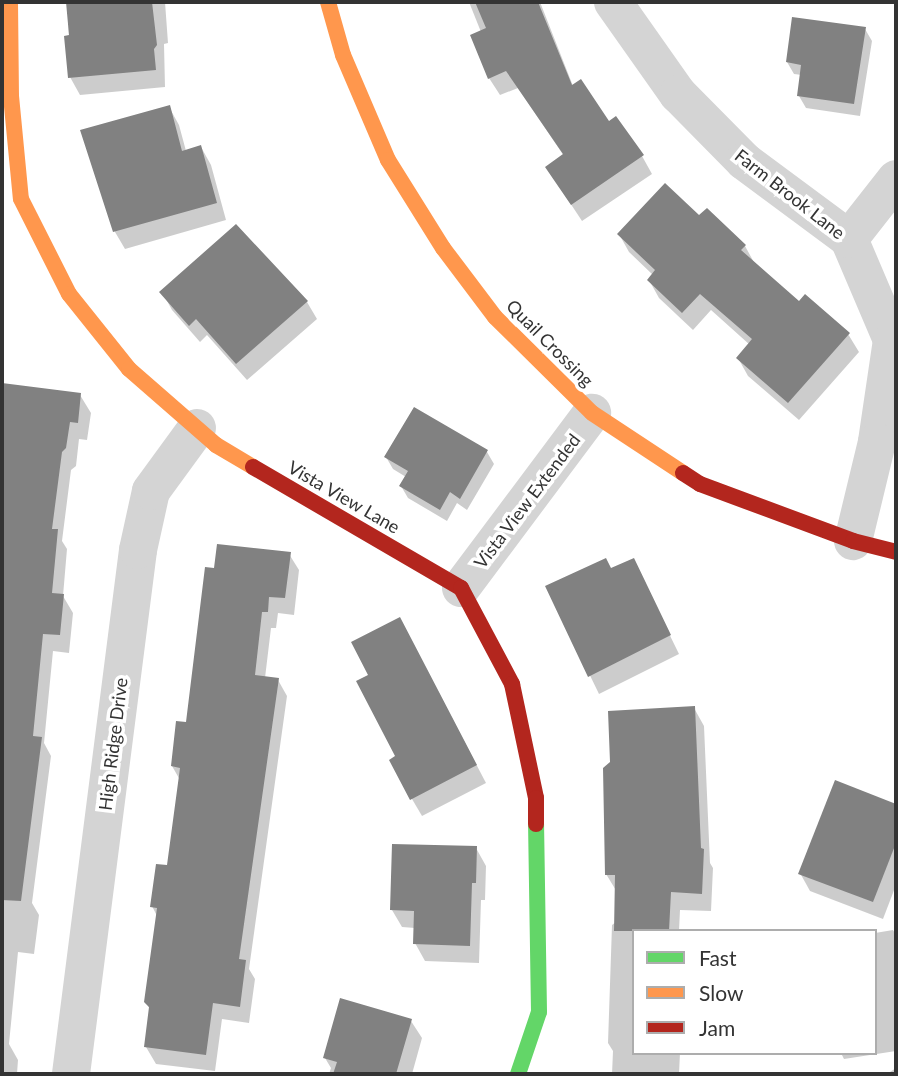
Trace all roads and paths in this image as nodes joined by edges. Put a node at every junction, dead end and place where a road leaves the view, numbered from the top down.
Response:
1 (10, 2) edge
2 (328, 2) edge
3 (613, 2) edge
4 (896, 179) edge
5 (849, 239) junction
6 (592, 413) junction
7 (197, 428) junction
8 (853, 541) junction
9 (896, 552) edge
10 (461, 588) junction
11 (71, 1074) edge
12 (518, 1074) edge

1 - 7 street, Vista View Lane
2 - 6 street, Quail Crossing
3 - 5 street, Farm Brook Lane
4 - 5 street
5 - 8 street, Farm Brook Lane
6 - 8 street, Quail Crossing
6 - 10 street, Vista View Extended
7 - 10 street, Vista View Lane
7 - 11 street, High Ridge Drive
8 - 9 street, Quail Crossing
10 - 12 street

